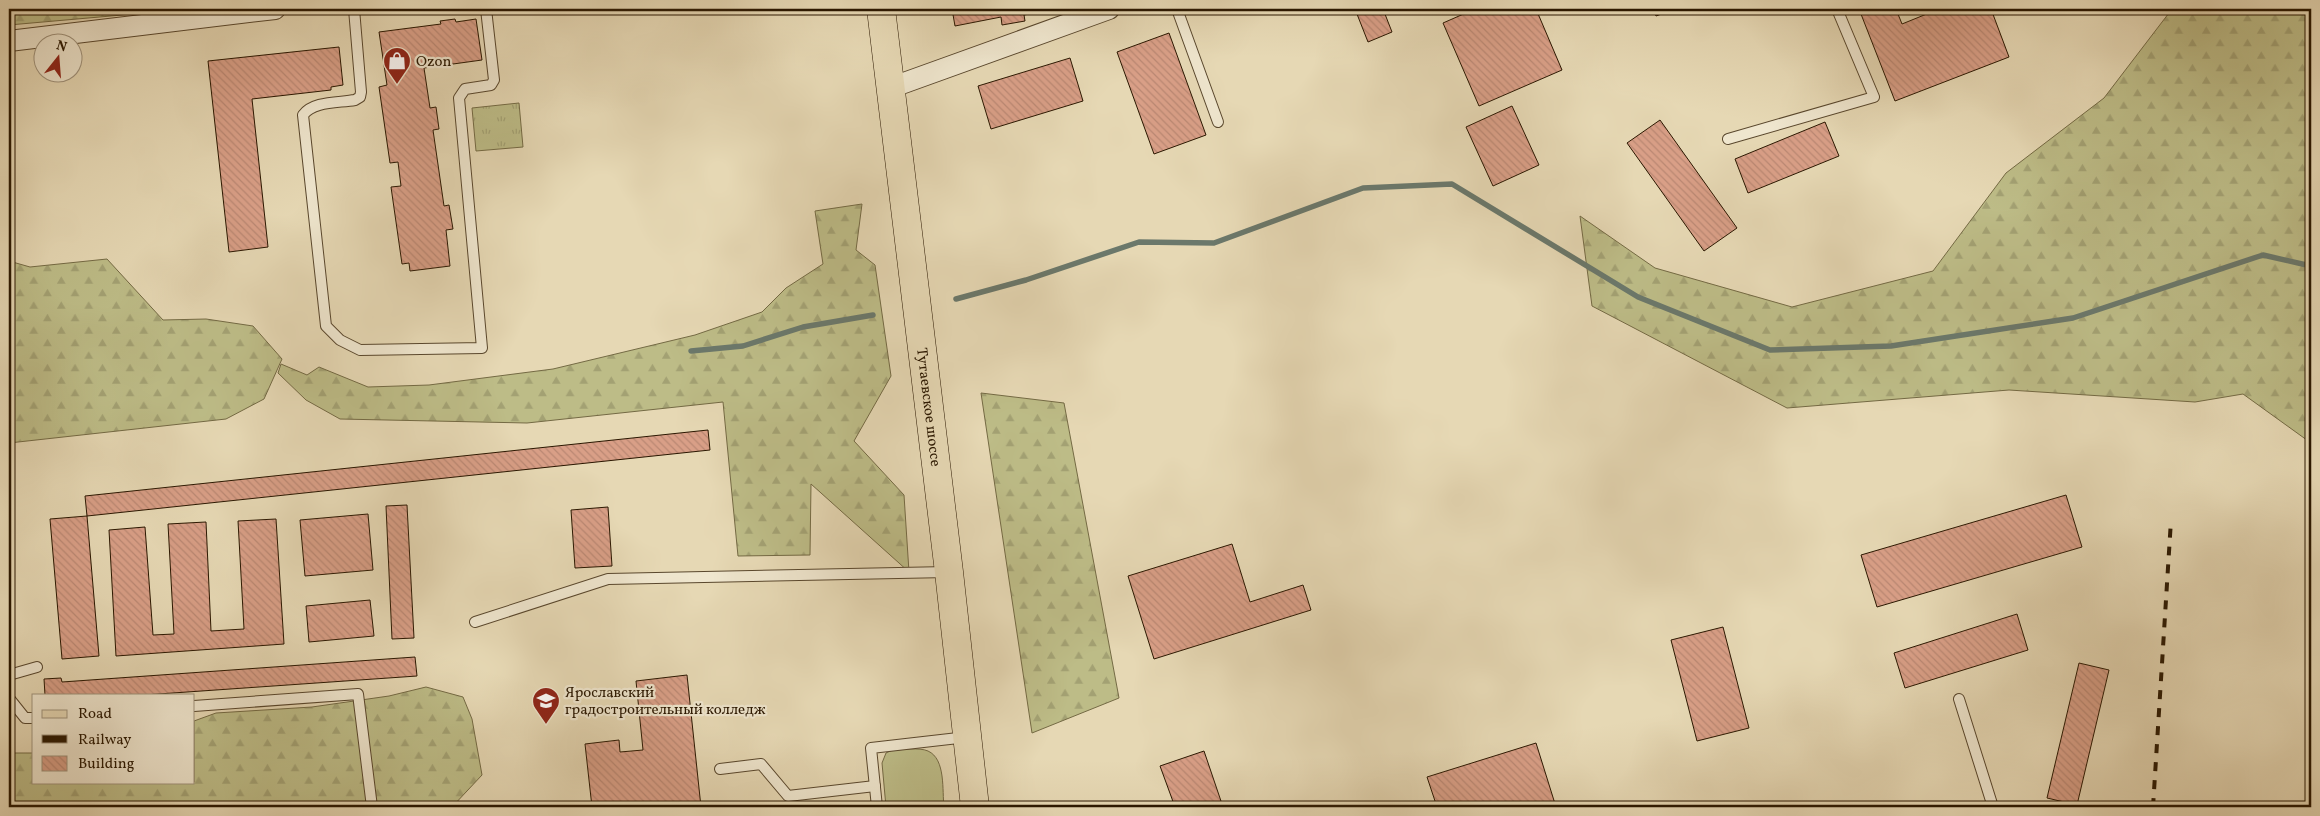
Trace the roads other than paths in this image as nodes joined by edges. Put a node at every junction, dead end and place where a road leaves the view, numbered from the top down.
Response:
1 (275, 9) edge
2 (354, 9) edge
3 (486, 9) edge
4 (881, 9) edge
5 (1109, 9) edge
6 (1177, 9) edge
7 (1837, 9) edge
8 (248, 10) edge
9 (9, 42) edge
10 (890, 88) junction
11 (1218, 122) dead end
12 (1728, 139) dead end
13 (949, 572) junction
14 (475, 622) dead end
15 (37, 667) dead end
16 (9, 675) edge
17 (9, 698) edge
18 (1959, 699) dead end
19 (195, 706) edge
20 (32, 718) edge
21 (967, 737) junction
22 (720, 770) dead end
23 (875, 786) junction
24 (788, 796) junction
25 (372, 807) edge
26 (790, 807) edge
27 (877, 807) edge
28 (975, 807) edge
29 (1994, 807) edge

1 - 8 street
2 - 3 lane
4 - 10 main road, Тутаевское шоссе
5 - 10 street
6 - 11 lane
7 - 12 lane
8 - 9 street
10 - 13 main road, Тутаевское шоссе
13 - 14 lane
13 - 21 main road, Тутаевское шоссе
15 - 16 lane
17 - 20 lane
18 - 29 lane
19 - 25 lane
21 - 23 lane
21 - 28 main road, Тутаевское шоссе
22 - 24 lane
23 - 24 lane
23 - 27 lane
24 - 26 lane

